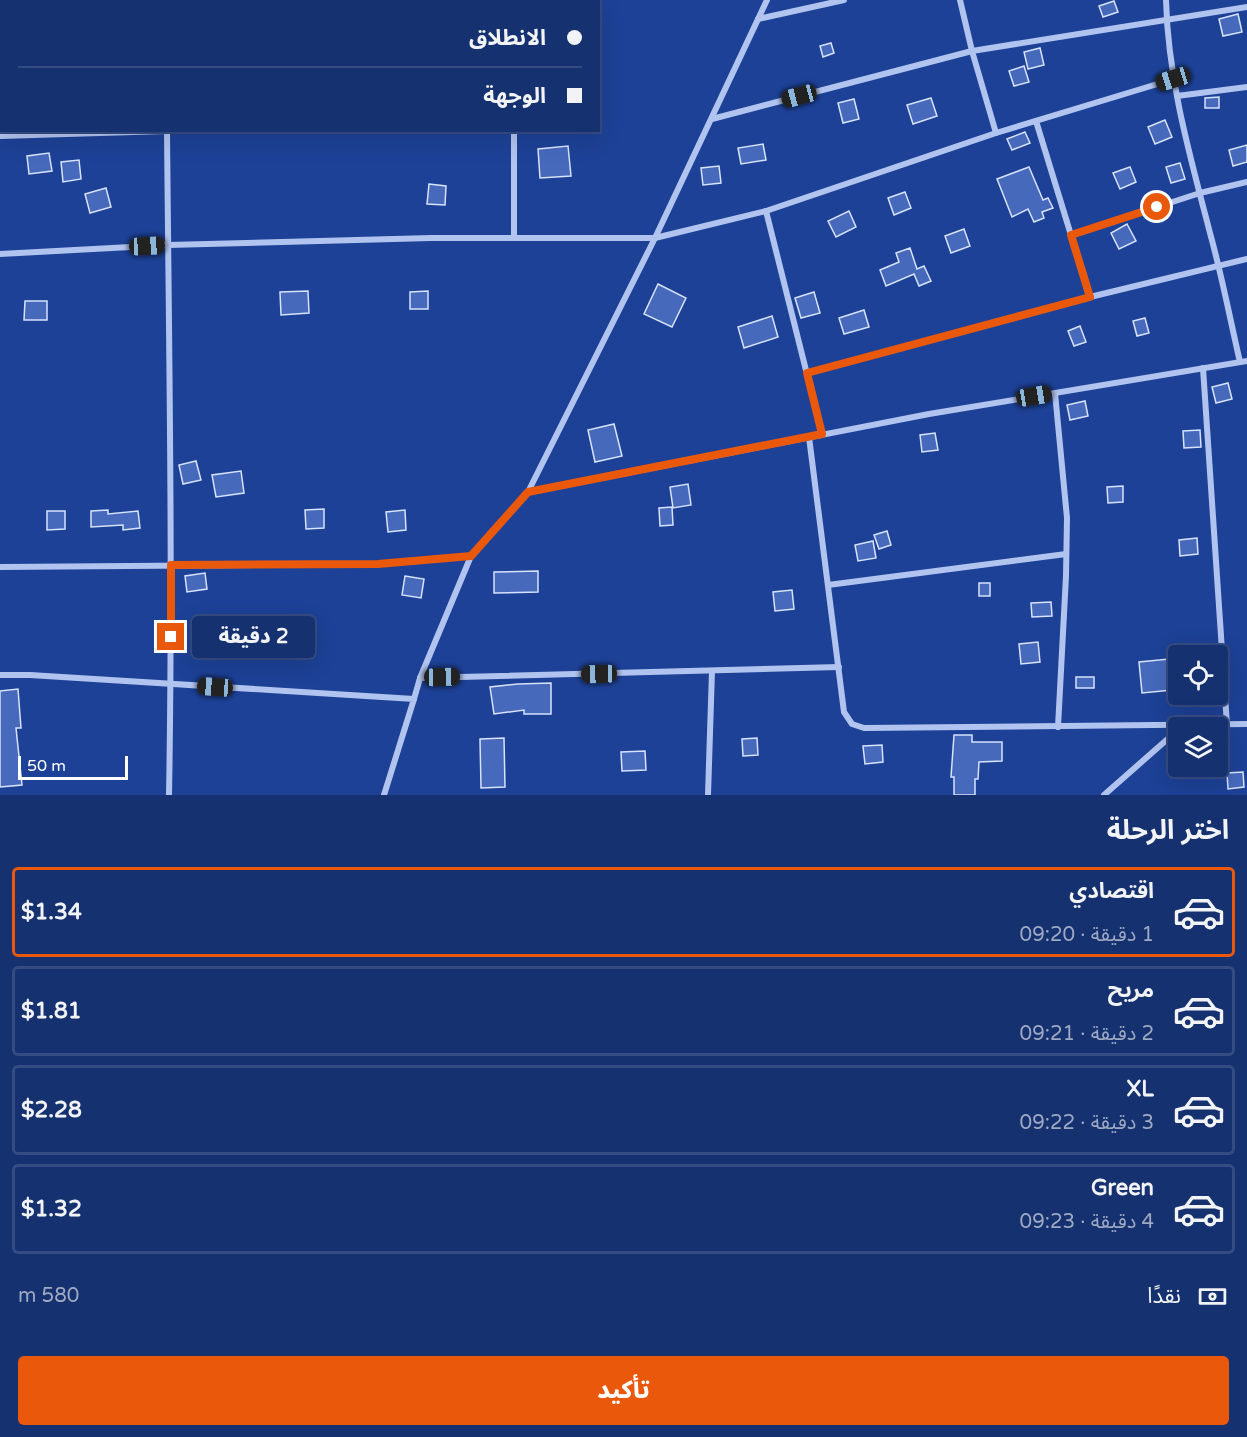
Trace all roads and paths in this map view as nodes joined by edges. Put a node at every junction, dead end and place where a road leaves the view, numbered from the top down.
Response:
1 (767, 0) edge
2 (844, 0) edge
3 (960, 0) edge
4 (1166, 0) edge
5 (1247, 7) edge
6 (758, 19) junction
7 (1167, 20) junction
8 (972, 51) junction
9 (1173, 79) junction
10 (1247, 87) edge
11 (1177, 96) junction
12 (712, 119) junction
13 (1036, 121) junction
14 (134, 132) edge
15 (168, 132) edge
16 (514, 132) edge
17 (996, 133) junction
18 (0, 136) edge
19 (1247, 182) edge
20 (1200, 193) junction
21 (766, 211) junction
22 (1071, 235) junction
23 (514, 238) junction
24 (655, 238) junction
25 (168, 245) junction
26 (0, 254) edge
27 (1247, 259) edge
28 (1219, 265) junction
29 (1090, 297) junction
30 (1243, 362) edge
31 (1203, 368) junction
32 (807, 373) junction
33 (1054, 393) junction
34 (822, 434) junction
35 (809, 437) junction
36 (528, 492) junction
37 (1066, 554) junction
38 (471, 556) junction
39 (171, 565) junction
40 (0, 567) edge
41 (828, 585) junction
42 (838, 667) junction
43 (712, 671) junction
44 (0, 675) edge
45 (420, 678) junction
46 (171, 685) junction
47 (414, 699) junction
48 (1226, 717) edge
49 (1247, 724) edge
50 (1228, 725) edge
51 (1058, 727) junction
52 (1168, 727) edge
53 (1168, 738) edge
54 (169, 795) edge
55 (384, 795) edge
56 (708, 795) edge
57 (1104, 795) edge

1 - 6 street
2 - 6 street
3 - 8 street
4 - 7 street
5 - 7 street
6 - 12 street
7 - 8 street
7 - 9 street
8 - 12 street
8 - 17 street
9 - 11 street
9 - 13 street
10 - 11 street
11 - 20 street
12 - 24 street
13 - 17 street
13 - 22 street
14 - 18 street
15 - 25 street
16 - 23 street
17 - 21 street
19 - 20 street
20 - 22 street
20 - 28 street
21 - 24 street
21 - 32 street
22 - 29 street
23 - 24 street
23 - 25 street
24 - 36 street
25 - 26 street
25 - 39 street
27 - 28 street
28 - 29 street
28 - 30 street
29 - 32 street
30 - 31 street
31 - 33 street
31 - 48 street
32 - 34 street
33 - 34 street
33 - 37 street
34 - 35 street
35 - 36 street
35 - 41 street
36 - 38 street
37 - 41 street
37 - 51 street
38 - 39 street
38 - 45 street
39 - 40 street
39 - 46 street
41 - 42 street
42 - 43 street
42 - 51 street
43 - 45 street
43 - 56 street
44 - 46 street
45 - 47 street
46 - 47 street
46 - 54 street
47 - 55 street
49 - 50 street
51 - 52 street
53 - 57 street

